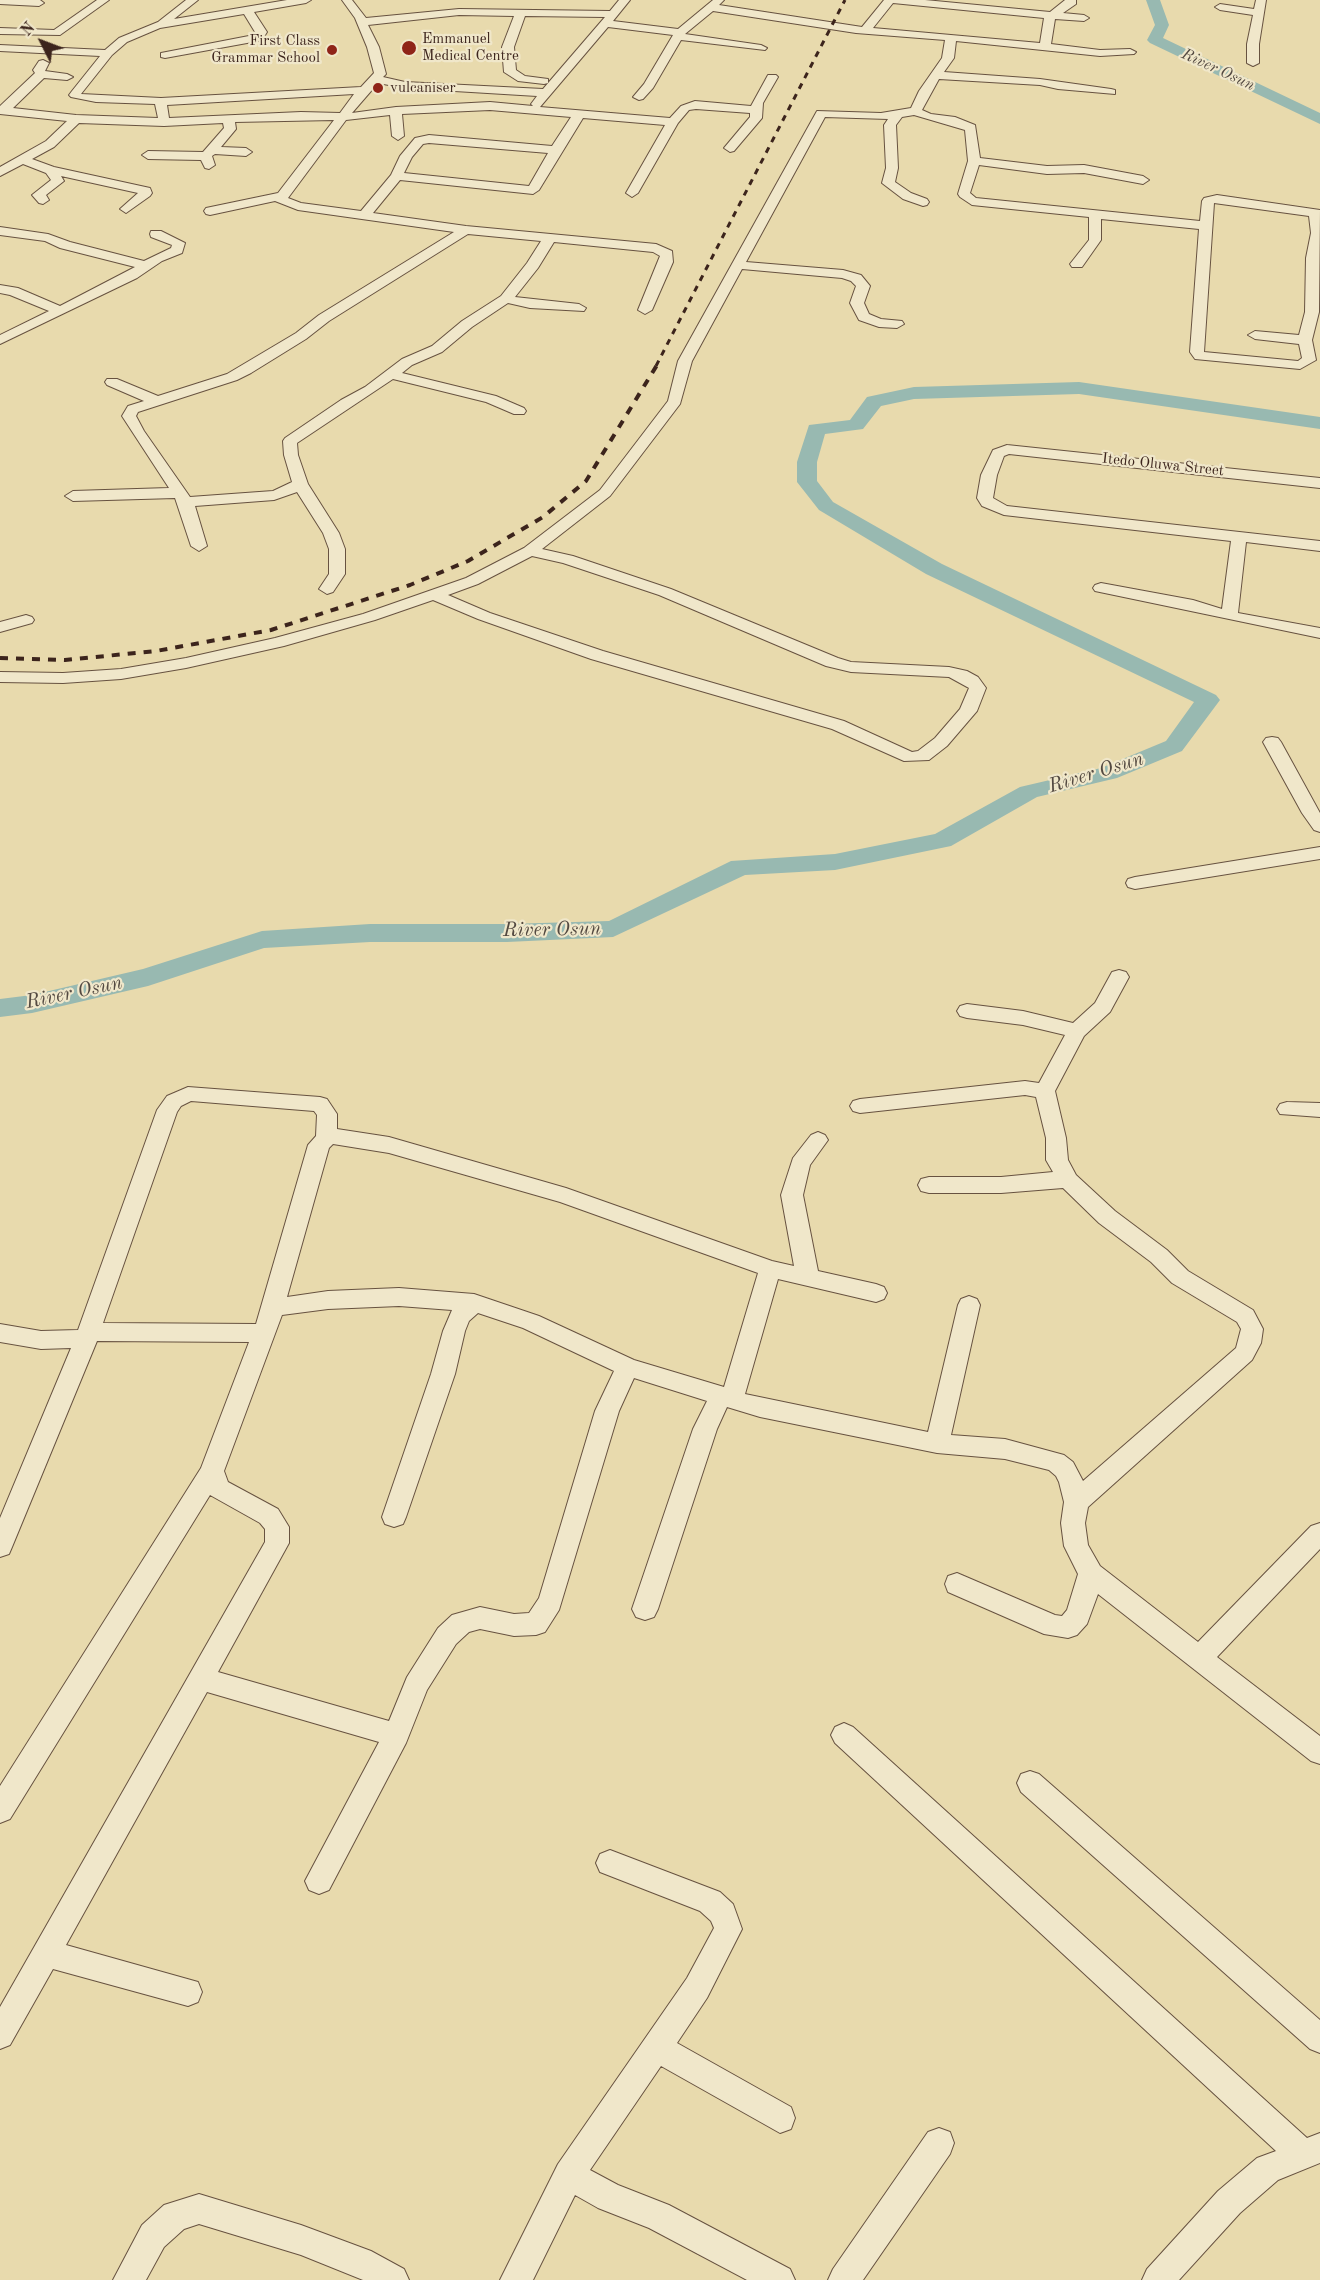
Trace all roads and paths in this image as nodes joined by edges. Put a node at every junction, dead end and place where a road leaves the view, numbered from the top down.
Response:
1 (104, 0) edge
2 (193, 0) edge
3 (306, 0) edge
4 (347, 0) edge
5 (625, 0) edge
6 (0, 1) edge
7 (513, 1) edge
8 (1069, 2) dead end
9 (39, 3) dead end
10 (714, 3) edge
11 (966, 4) edge
12 (1261, 6) edge
13 (1220, 7) dead end
14 (248, 10) junction
15 (521, 12) junction
16 (1050, 15) junction
17 (1084, 18) dead end
18 (610, 19) junction
19 (362, 22) junction
20 (157, 25) junction
21 (0, 31) edge
22 (861, 31) junction
23 (680, 35) junction
24 (951, 39) junction
25 (1045, 47) junction
26 (0, 48) edge
27 (761, 48) dead end
28 (48, 51) junction
29 (1130, 52) dead end
30 (108, 53) junction
31 (165, 55) dead end
32 (1253, 63) dead end
33 (41, 74) junction
34 (936, 75) junction
35 (67, 77) dead end
36 (772, 77) dead end
37 (377, 79) junction
38 (554, 82) junction
39 (365, 90) junction
40 (1111, 92) dead end
41 (544, 93) junction
42 (639, 97) dead end
43 (160, 102) junction
44 (534, 109) junction
45 (2, 110) edge
46 (757, 110) junction
47 (396, 111) junction
48 (915, 111) junction
49 (579, 114) junction
50 (897, 116) junction
51 (344, 117) junction
52 (76, 119) junction
53 (229, 120) junction
54 (164, 122) junction
55 (673, 122) junction
56 (398, 136) dead end
57 (730, 148) dead end
58 (556, 150) junction
59 (246, 152) dead end
60 (148, 155) dead end
61 (209, 157) junction
62 (21, 159) junction
63 (974, 160) junction
64 (51, 170) junction
65 (0, 172) edge
66 (397, 176) junction
67 (1143, 180) dead end
68 (632, 193) dead end
69 (280, 196) junction
70 (43, 200) dead end
71 (923, 202) dead end
72 (126, 209) dead end
73 (210, 211) dead end
74 (1317, 213) edge
75 (364, 215) junction
76 (1095, 215) junction
77 (1206, 226) junction
78 (466, 230) junction
79 (0, 231) edge
80 (156, 234) dead end
81 (549, 239) junction
82 (1317, 259) edge
83 (1077, 264) dead end
84 (740, 265) junction
85 (147, 266) junction
86 (0, 289) edge
87 (506, 299) junction
88 (579, 308) dead end
89 (645, 310) dead end
90 (60, 311) junction
91 (897, 324) dead end
92 (0, 327) edge
93 (20, 331) junction
94 (1255, 336) dead end
95 (0, 340) edge
96 (1305, 340) junction
97 (390, 374) junction
98 (112, 382) dead end
99 (159, 402) junction
100 (519, 411) dead end
101 (1320, 483) edge
102 (300, 484) junction
103 (73, 496) dead end
104 (183, 497) junction
105 (1239, 537) junction
106 (199, 546) dead end
107 (1320, 546) edge
108 (530, 551) junction
109 (1101, 588) dead end
110 (327, 589) dead end
111 (434, 595) junction
112 (1229, 616) junction
113 (26, 620) dead end
114 (0, 627) edge
115 (1320, 633) edge
116 (0, 677) edge
117 (1272, 742) dead end
118 (1320, 826) edge
119 (1320, 853) edge
120 (1135, 883) dead end
121 (1119, 977) dead end
122 (967, 1011) dead end
123 (1077, 1031) junction
124 (1045, 1091) junction
125 (860, 1106) dead end
126 (1287, 1109) dead end
127 (1320, 1110) edge
128 (326, 1138) junction
129 (818, 1140) dead end
130 (1068, 1180) junction
131 (929, 1185) dead end
132 (770, 1269) junction
133 (808, 1279) junction
134 (876, 1293) dead end
135 (474, 1303) junction
136 (969, 1305) dead end
137 (273, 1307) junction
138 (0, 1333) edge
139 (265, 1333) junction
140 (88, 1336) junction
141 (627, 1367) junction
142 (726, 1396) junction
143 (937, 1443) junction
144 (212, 1471) junction
145 (1076, 1502) junction
146 (394, 1517) dead end
147 (1320, 1533) edge
148 (0, 1547) edge
149 (1091, 1574) junction
150 (957, 1584) dead end
151 (645, 1609) dead end
152 (1200, 1658) junction
153 (201, 1679) junction
154 (397, 1735) junction
155 (844, 1735) dead end
156 (1320, 1752) edge
157 (1030, 1783) dead end
158 (0, 1810) edge
159 (610, 1863) dead end
160 (319, 1881) dead end
161 (46, 1953) junction
162 (188, 1992) dead end
163 (8, 2004) edge
164 (0, 2035) edge
165 (1320, 2039) edge
166 (656, 2047) junction
167 (780, 2118) dead end
168 (939, 2143) dead end
169 (1311, 2151) edge
170 (569, 2175) junction
171 (523, 2277) edge
172 (129, 2280) edge
173 (393, 2280) edge
174 (778, 2280) edge
175 (844, 2280) edge
176 (1158, 2280) edge

1 - 21 street
2 - 20 street
3 - 14 street
4 - 19 street
5 - 18 street
6 - 9 street
7 - 15 street
8 - 16 street
10 - 22 street
10 - 23 street
11 - 16 street
11 - 22 street
12 - 13 street
12 - 32 street
14 - 20 street
14 - 31 street
15 - 18 street
15 - 19 street
15 - 38 street
16 - 17 street
16 - 25 street
18 - 23 street
18 - 38 street
19 - 37 street
20 - 30 street
22 - 24 street
23 - 27 street
23 - 42 street
24 - 25 street
24 - 34 street
25 - 29 street
26 - 28 street
28 - 30 street
28 - 33 street
30 - 43 street
33 - 35 street
33 - 45 street
34 - 40 street
34 - 48 street
36 - 46 street
37 - 39 street
37 - 41 street
38 - 41 street
39 - 43 street
39 - 51 street
41 - 44 street
43 - 54 street
44 - 47 street
44 - 49 street
45 - 52 street
46 - 55 street
46 - 57 street
47 - 51 street
47 - 56 street
48 - 50 street
48 - 63 street
49 - 55 street
49 - 58 street
50 - 71 street
50 - 84 street
51 - 53 street
51 - 69 street
52 - 54 street
52 - 62 street
53 - 54 street
53 - 61 street
55 - 68 street
58 - 66 street
58 - 66 street
59 - 61 street
60 - 61 street
62 - 64 street
62 - 65 street
63 - 67 street
63 - 76 street
64 - 70 street
64 - 72 street
66 - 75 street
69 - 73 street
69 - 75 street
74 - 77 street
74 - 82 street
75 - 78 street
76 - 77 street
76 - 83 street
77 - 96 street
78 - 81 street
78 - 99 street
79 - 85 street
80 - 85 street
81 - 87 street
81 - 89 street
82 - 96 street
84 - 91 street
84 - 108 street
85 - 90 street
86 - 90 street
87 - 88 street
87 - 97 street
90 - 93 street
92 - 93 street
93 - 95 street
94 - 96 street
97 - 100 street
97 - 102 street
98 - 99 street
99 - 104 street
101 - 105 street, Itedo Oluwa Street
102 - 104 street
102 - 110 street
103 - 104 street
104 - 106 street
105 - 107 street
105 - 112 street
108 - 111 street
108 - 111 street
109 - 112 street
111 - 116 street
112 - 115 street
113 - 114 street
117 - 118 street
119 - 120 street
121 - 123 street
122 - 123 street
123 - 124 street
124 - 125 street
124 - 130 street
126 - 127 street
128 - 132 street
128 - 137 street
128 - 140 street
129 - 133 street
130 - 131 street
130 - 145 street
132 - 133 street
132 - 142 street
133 - 134 street
135 - 137 street
135 - 141 street
135 - 146 street
136 - 143 street
137 - 139 street
138 - 140 street
139 - 140 street
139 - 144 street
140 - 148 street
141 - 142 street
141 - 154 street
142 - 143 street
142 - 151 street
143 - 145 street
144 - 153 street
144 - 158 street
145 - 149 street
147 - 152 street
149 - 150 street
149 - 152 street
152 - 156 street
153 - 154 street
153 - 161 street
154 - 160 street
155 - 169 street
157 - 165 street
159 - 166 street
161 - 162 street
161 - 163 street
163 - 164 street
166 - 167 street
166 - 170 street
168 - 175 street
169 - 176 street
170 - 171 street
170 - 174 street
172 - 173 street

